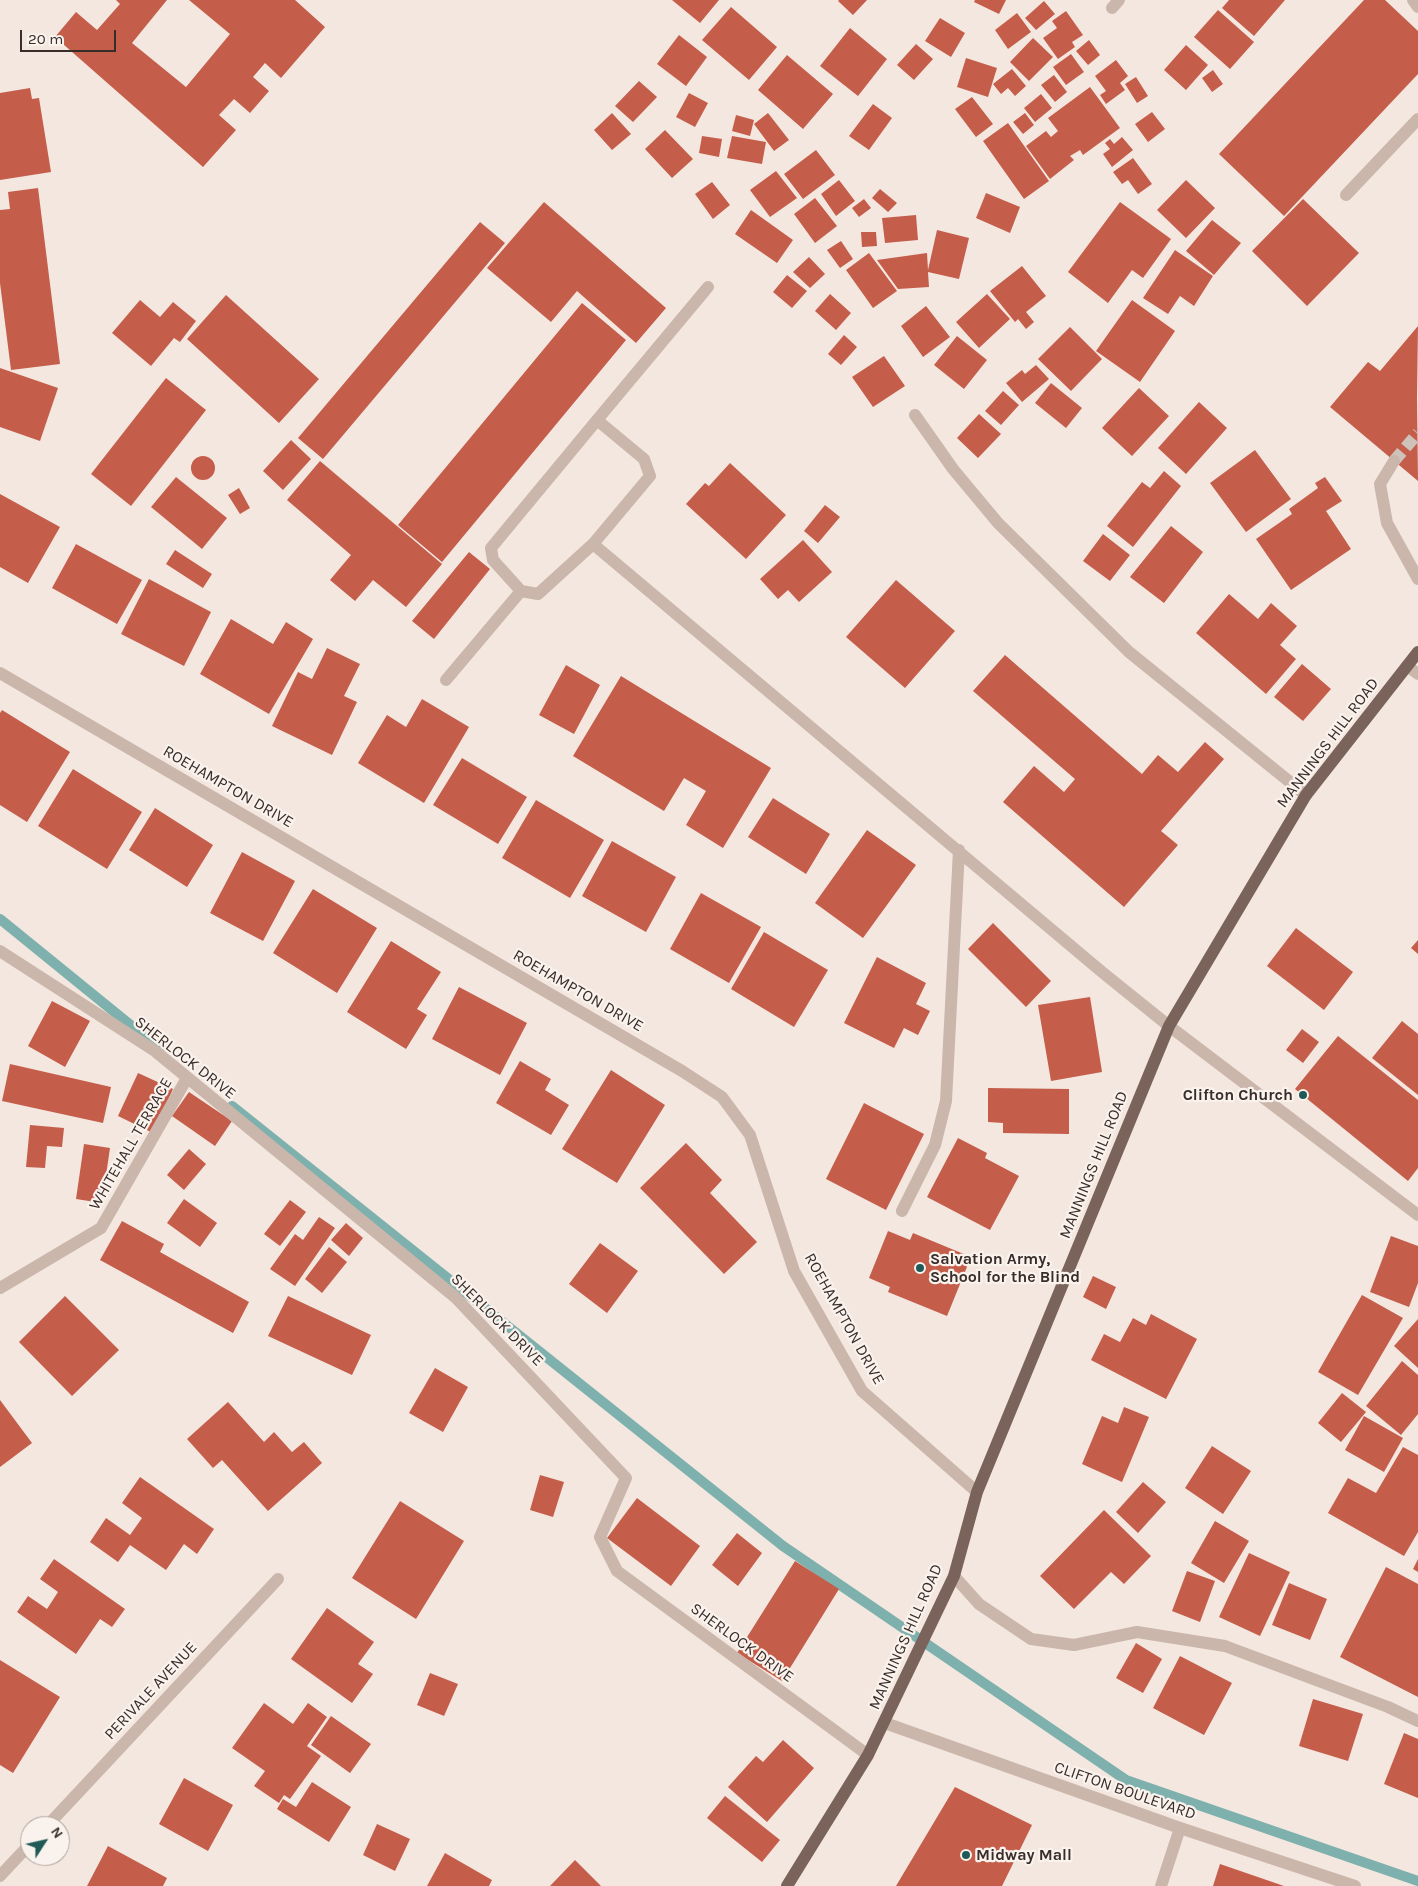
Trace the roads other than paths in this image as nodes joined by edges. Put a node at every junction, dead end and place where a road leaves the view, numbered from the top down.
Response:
1 (1413, 0) edge
2 (1418, 7) edge
3 (1418, 119) edge
4 (1346, 195) dead end
5 (708, 287) dead end
6 (915, 415) dead end
7 (597, 420) junction
8 (1394, 461) tunnel mouth
9 (593, 544) junction
10 (1418, 579) edge
11 (521, 591) junction
12 (1418, 652) edge
13 (1407, 666) junction
14 (0, 673) edge
15 (1418, 674) edge
16 (446, 680) dead end
17 (1306, 795) junction
18 (959, 850) junction
19 (0, 951) edge
20 (1169, 1026) junction
21 (187, 1078) junction
22 (902, 1211) dead end
23 (1418, 1215) edge
24 (0, 1288) edge
25 (977, 1492) junction
26 (954, 1576) junction
27 (278, 1579) dead end
28 (1418, 1721) edge
29 (885, 1723) junction
30 (868, 1755) junction
31 (56, 1816) edge
32 (1180, 1828) junction
33 (20, 1855) edge
34 (0, 1876) edge
35 (787, 1886) edge
36 (1161, 1886) edge
37 (1355, 1886) edge

1 - 2 street
3 - 4 street
5 - 7 street
6 - 17 street
7 - 9 street
7 - 11 street
8 - 10 street
9 - 11 street
9 - 18 street
11 - 16 street
12 - 13 main road, MANNINGS HILL ROAD
13 - 15 street
13 - 17 main road, MANNINGS HILL ROAD
14 - 25 street, ROEHAMPTON DRIVE
17 - 20 main road, MANNINGS HILL ROAD
18 - 20 street
18 - 22 street
19 - 21 street, SHERLOCK DRIVE
20 - 23 street
20 - 25 main road, MANNINGS HILL ROAD
21 - 24 street, WHITEHALL TERRACE
21 - 30 street, SHERLOCK DRIVE
25 - 26 main road, MANNINGS HILL ROAD
26 - 28 street
26 - 29 main road, MANNINGS HILL ROAD
27 - 31 street, PERIVALE AVENUE
29 - 30 main road, MANNINGS HILL ROAD
29 - 32 street, CLIFTON BOULEVARD
30 - 35 main road, MANNINGS HILL ROAD
32 - 36 street
32 - 37 street, CLIFTON BOULEVARD
33 - 34 street

